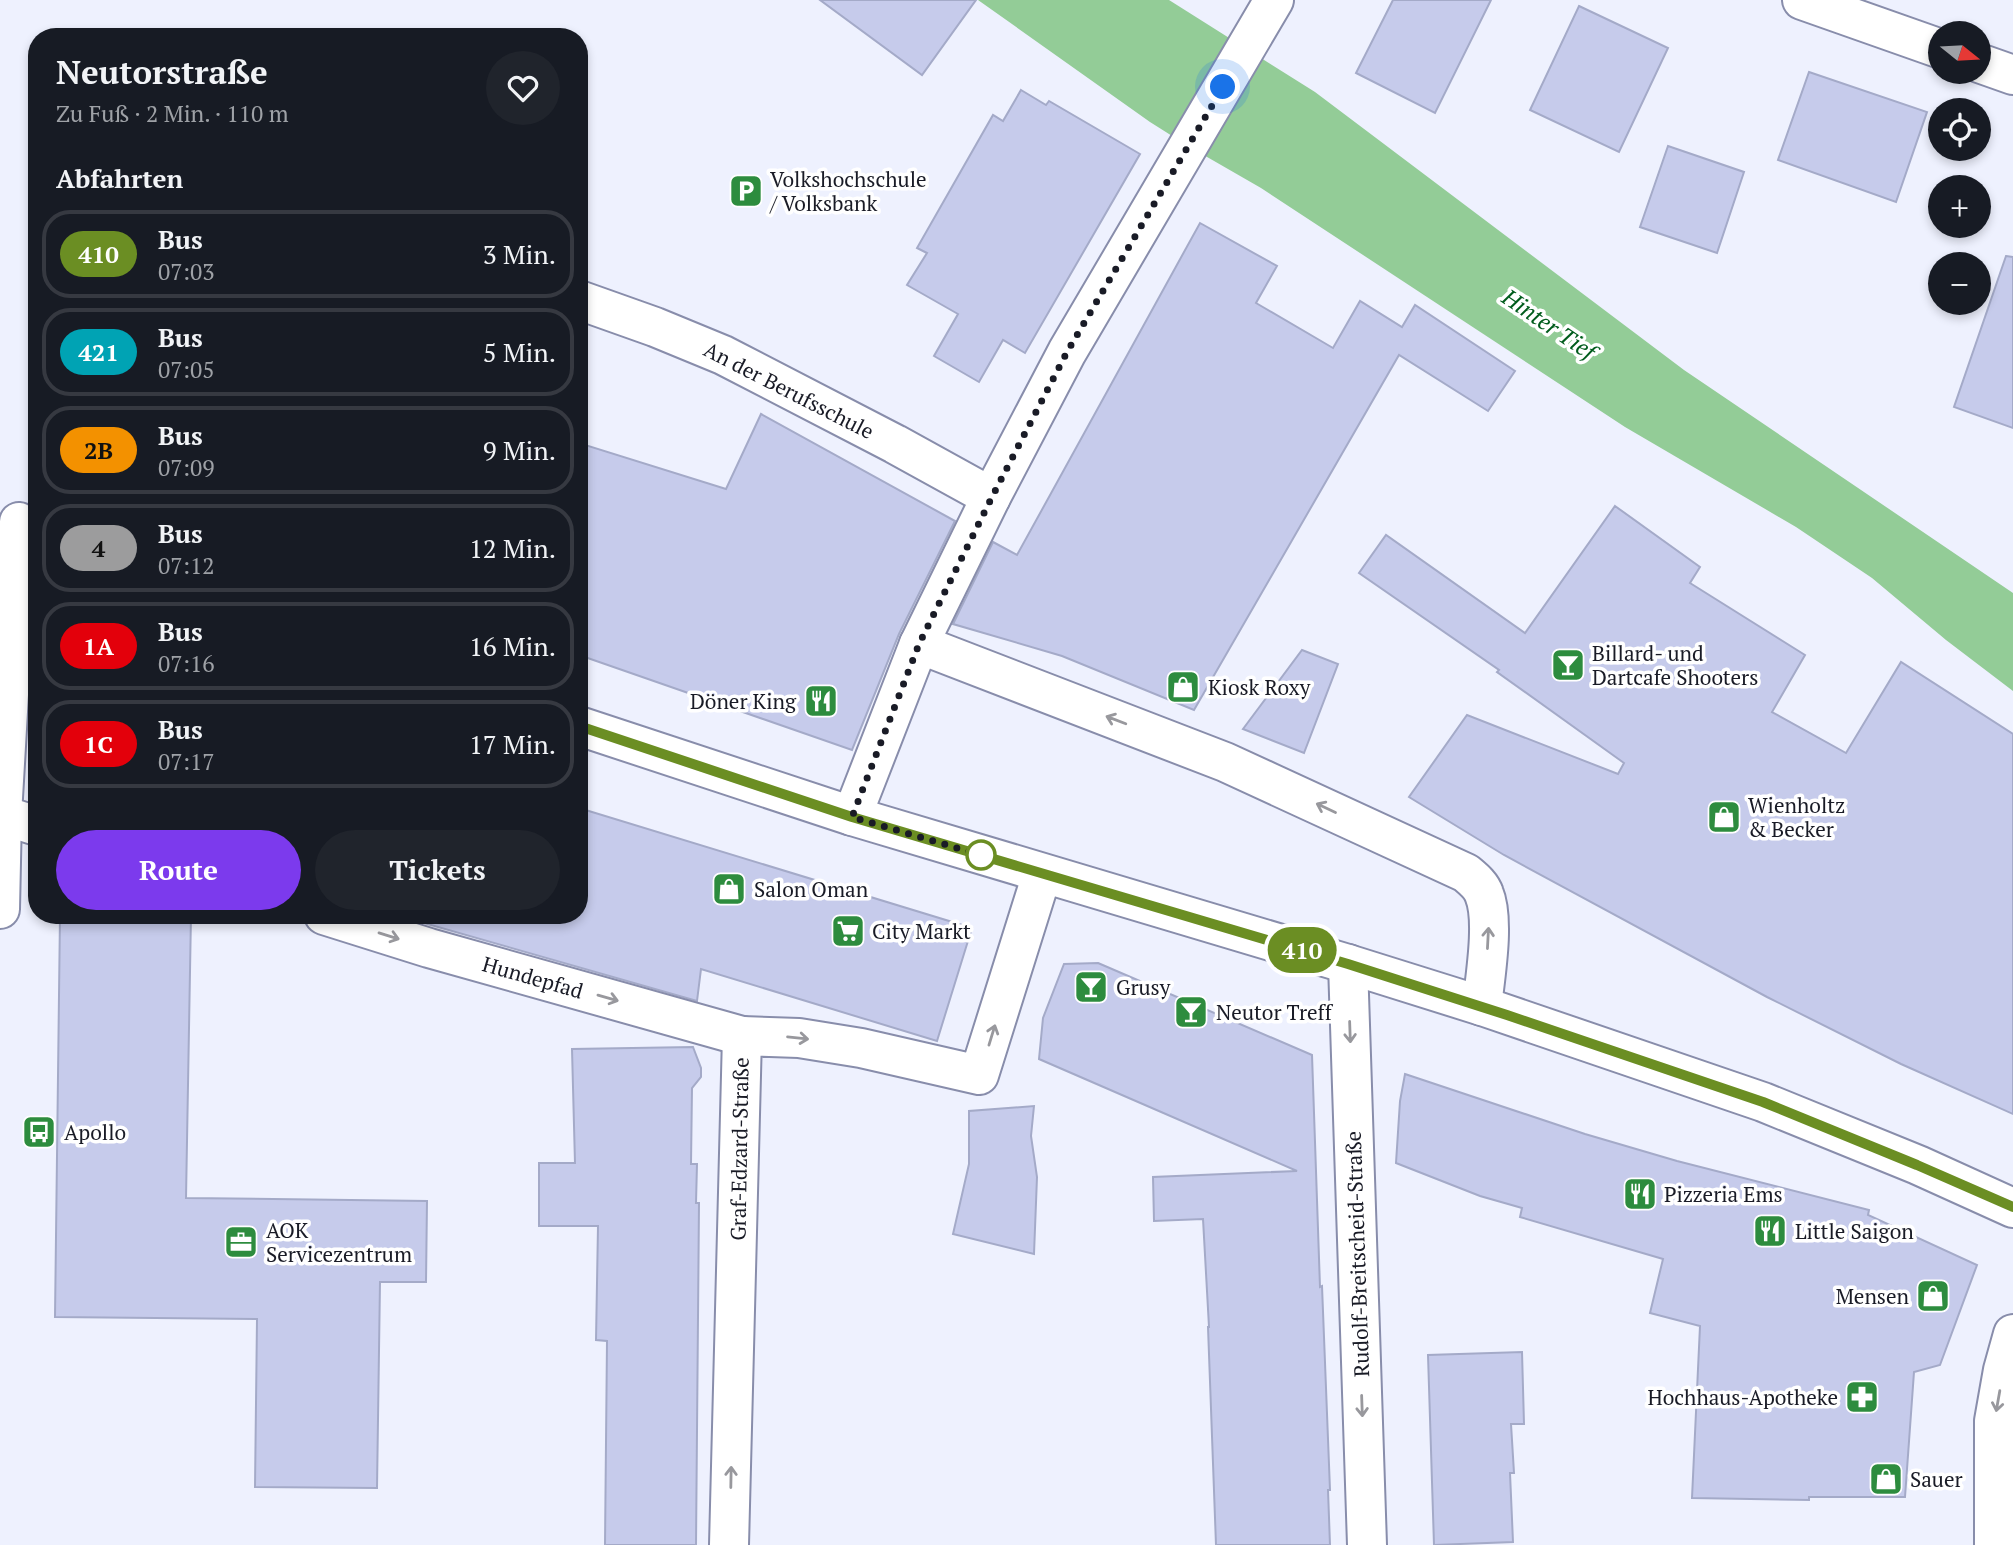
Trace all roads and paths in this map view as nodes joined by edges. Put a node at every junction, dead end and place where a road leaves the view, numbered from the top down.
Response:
1 (1274, 0) edge
2 (1802, 0) edge
3 (1928, 44) edge
4 (1992, 68) edge
5 (2013, 75) edge
6 (588, 303) edge
7 (992, 497) junction
8 (18, 522) edge
9 (919, 644) junction
10 (588, 729) edge
11 (852, 817) junction
12 (19, 821) edge
13 (1041, 874) junction
14 (0, 909) edge
15 (353, 924) edge
16 (1348, 964) junction
17 (1482, 1006) junction
18 (742, 1036) junction
19 (2013, 1208) edge
20 (2013, 1334) edge
21 (729, 1545) edge
22 (1367, 1545) edge
23 (1994, 1545) edge

1 - 7 street
2 - 3 street
4 - 5 street
6 - 7 street, An der Berufsschule
7 - 9 street
8 - 12 street
9 - 11 street
17 -> 9 street
10 - 11 street
11 - 13 street
12 - 14 street
13 - 16 street
18 -> 13 street, Graf-Edzard-Straße
15 -> 18 street, Hundepfad
16 - 17 street
16 -> 22 street, Rudolf-Breitscheid-Straße
17 - 19 street
21 -> 18 street, Graf-Edzard-Straße
20 -> 23 street

